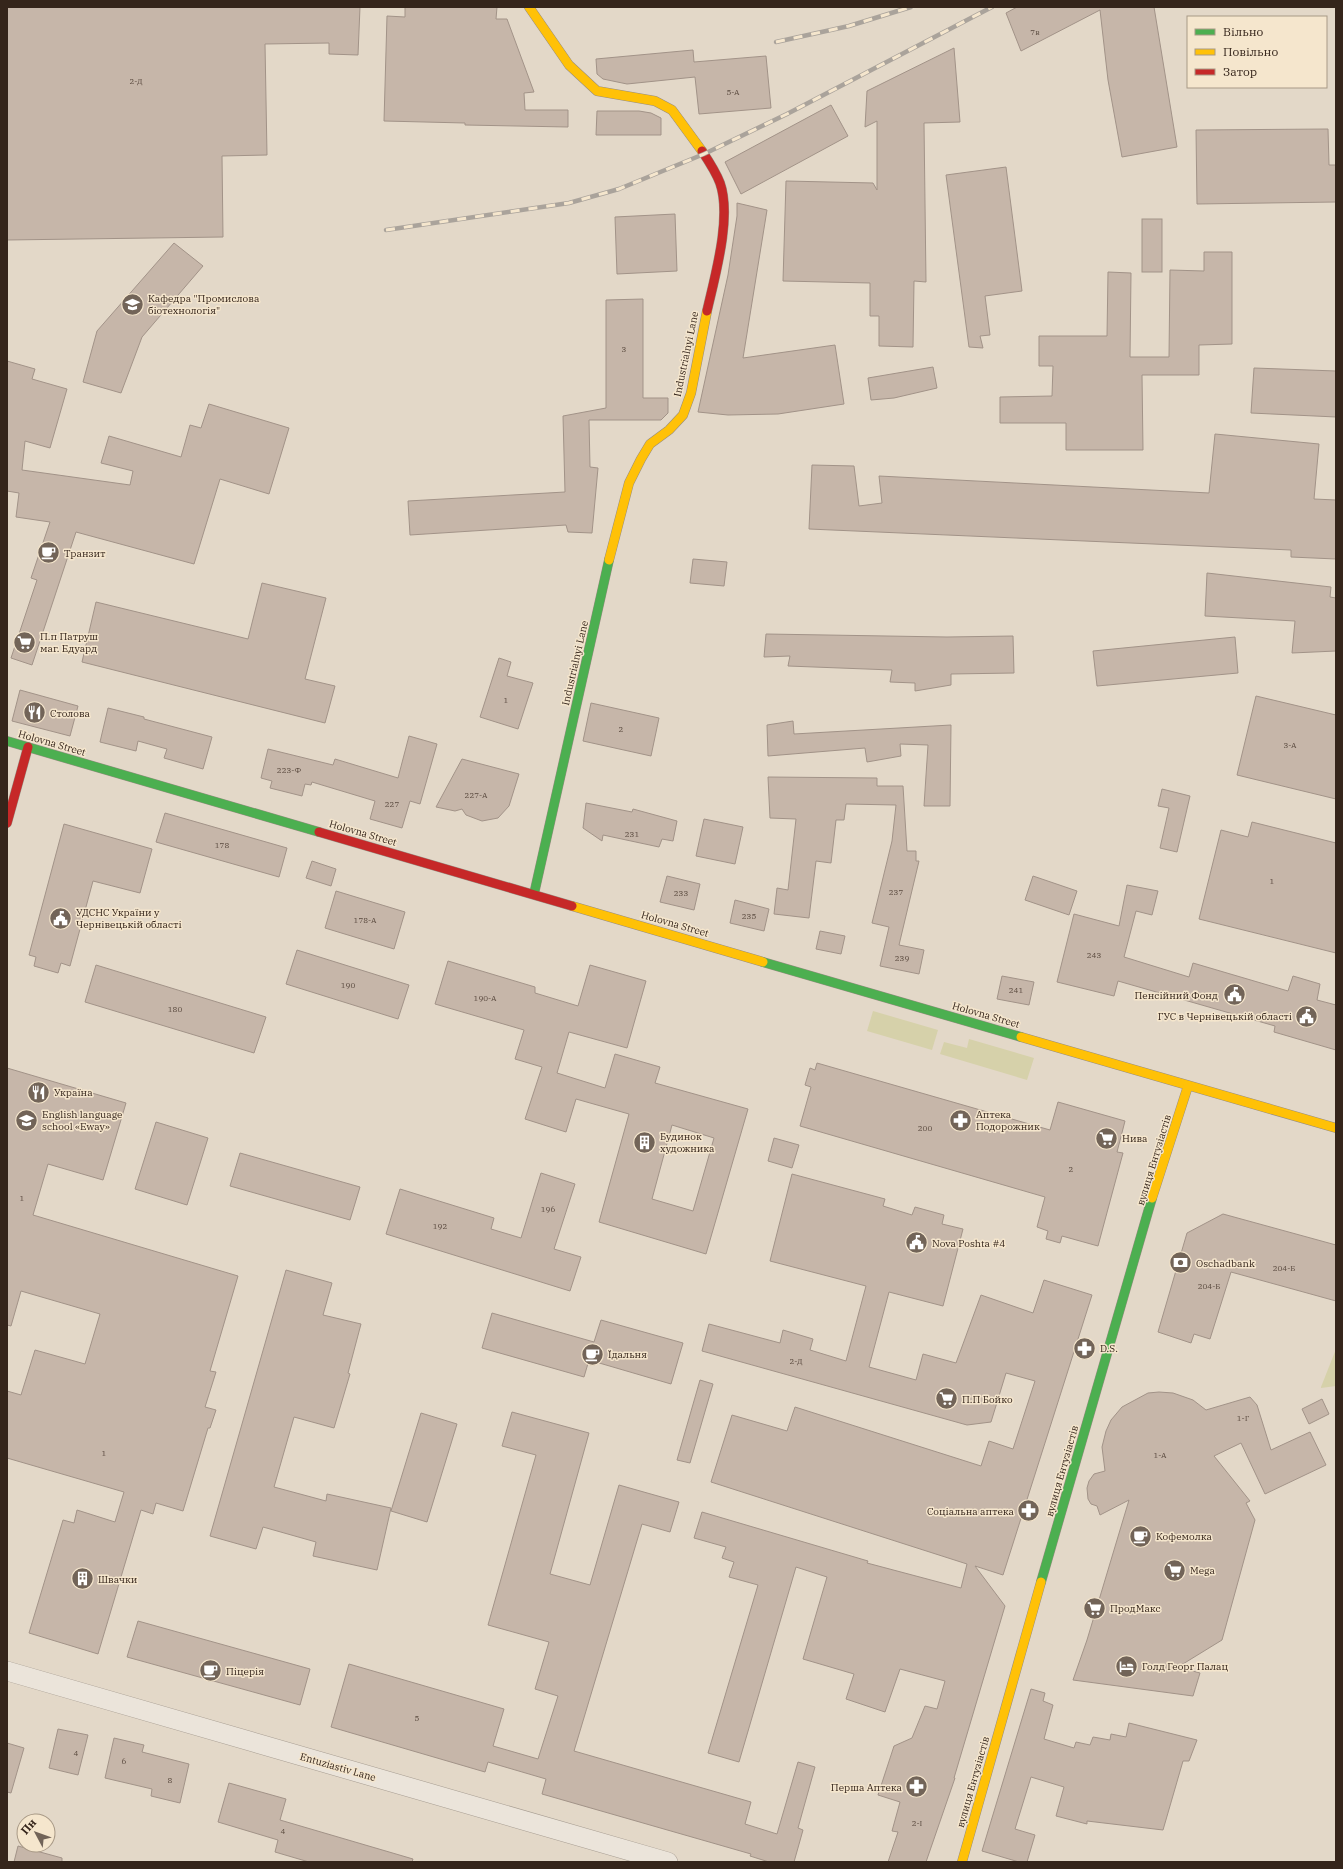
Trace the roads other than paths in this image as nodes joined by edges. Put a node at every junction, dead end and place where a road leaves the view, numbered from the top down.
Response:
1 (529, 7) edge
2 (7, 741) edge
3 (28, 747) junction
4 (7, 823) edge
5 (534, 894) junction
6 (1188, 1086) junction
7 (1336, 1128) edge
8 (7, 1671) edge
9 (668, 1862) edge
10 (962, 1862) edge

1 - 5 street, Industrialnyi Lane
2 - 3 street, Holovna Street
3 - 4 street
3 - 5 street, Holovna Street
5 - 6 street, Holovna Street
6 - 7 street, Holovna Street
6 - 10 street, вулиця Ентузіастів
8 - 9 street, Entuziastiv Lane

